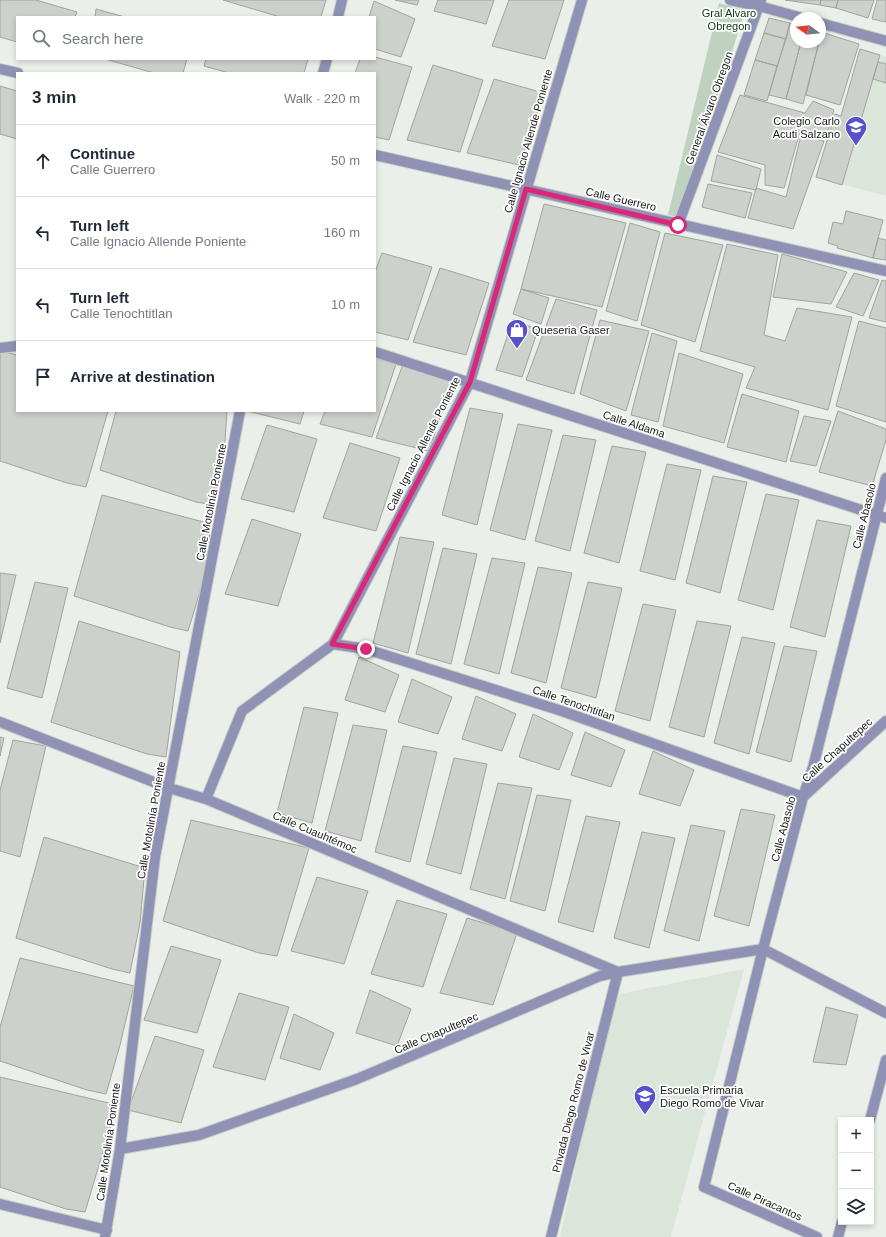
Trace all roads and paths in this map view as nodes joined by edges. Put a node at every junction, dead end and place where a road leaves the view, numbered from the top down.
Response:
1 (342, 0) edge
2 (582, 0) edge
3 (730, 0) edge
4 (760, 3) edge
5 (790, 14) edge
6 (338, 16) edge
7 (826, 25) edge
8 (886, 41) edge
9 (327, 60) edge
10 (0, 69) edge
11 (323, 72) edge
12 (16, 73) edge
13 (376, 155) edge
14 (526, 189) junction
15 (678, 225) junction
16 (886, 271) edge
17 (16, 346) edge
18 (0, 348) edge
19 (376, 352) edge
20 (470, 382) junction
21 (240, 412) edge
22 (886, 478) edge
23 (881, 516) edge
24 (332, 644) junction
25 (0, 722) edge
26 (886, 722) edge
27 (168, 788) junction
28 (803, 797) junction
29 (206, 799) junction
30 (763, 949) junction
31 (618, 972) junction
32 (886, 1013) edge
33 (886, 1060) edge
34 (871, 1117) edge
35 (120, 1149) junction
36 (704, 1187) joint
37 (0, 1204) edge
38 (841, 1225) edge
39 (106, 1234) edge
40 (551, 1237) edge
41 (817, 1237) edge
42 (838, 1237) edge

1 - 6 street
2 - 14 street, Calle Ignacio Allende Poniente
3 - 4 street
4 - 5 street
4 - 15 street, General Álvaro Obregon
7 - 8 street
9 - 11 street
10 - 12 street
13 - 14 street, Calle Guerrero
14 - 15 street, Calle Guerrero
14 - 20 street, Calle Ignacio Allende Poniente
15 - 16 street, Calle Guerrero
17 - 18 street
19 - 20 street, Calle Aldama
20 - 23 street, Calle Aldama
20 - 24 street, Calle Ignacio Allende Poniente
21 - 27 street, Calle Motolinía Poniente
22 - 23 street, Calle Abasolo
23 - 28 street, Calle Abasolo
24 - 28 street, Calle Tenochtitlan
24 - 29 street, Calle Ignacio Allende Poniente
25 - 27 street, Calle Cuauhtémoc
26 - 28 street, Calle Chapultepec
27 - 29 street, Calle Cuauhtémoc
27 - 35 street, Calle Motolinía Poniente
28 - 30 street, Calle Abasolo
29 - 31 street, Calle Cuauhtémoc
30 - 31 street, Calle Chapultepec
30 - 32 street
30 - 36 street, Calle Abasolo
31 - 35 street, Calle Chapultepec
31 - 40 street, Privada Diego Romo de Vivar
33 - 34 street
35 - 39 street, Calle Motolinía Poniente
36 - 41 street, Calle Piracantos
37 - 39 street
38 - 42 street

